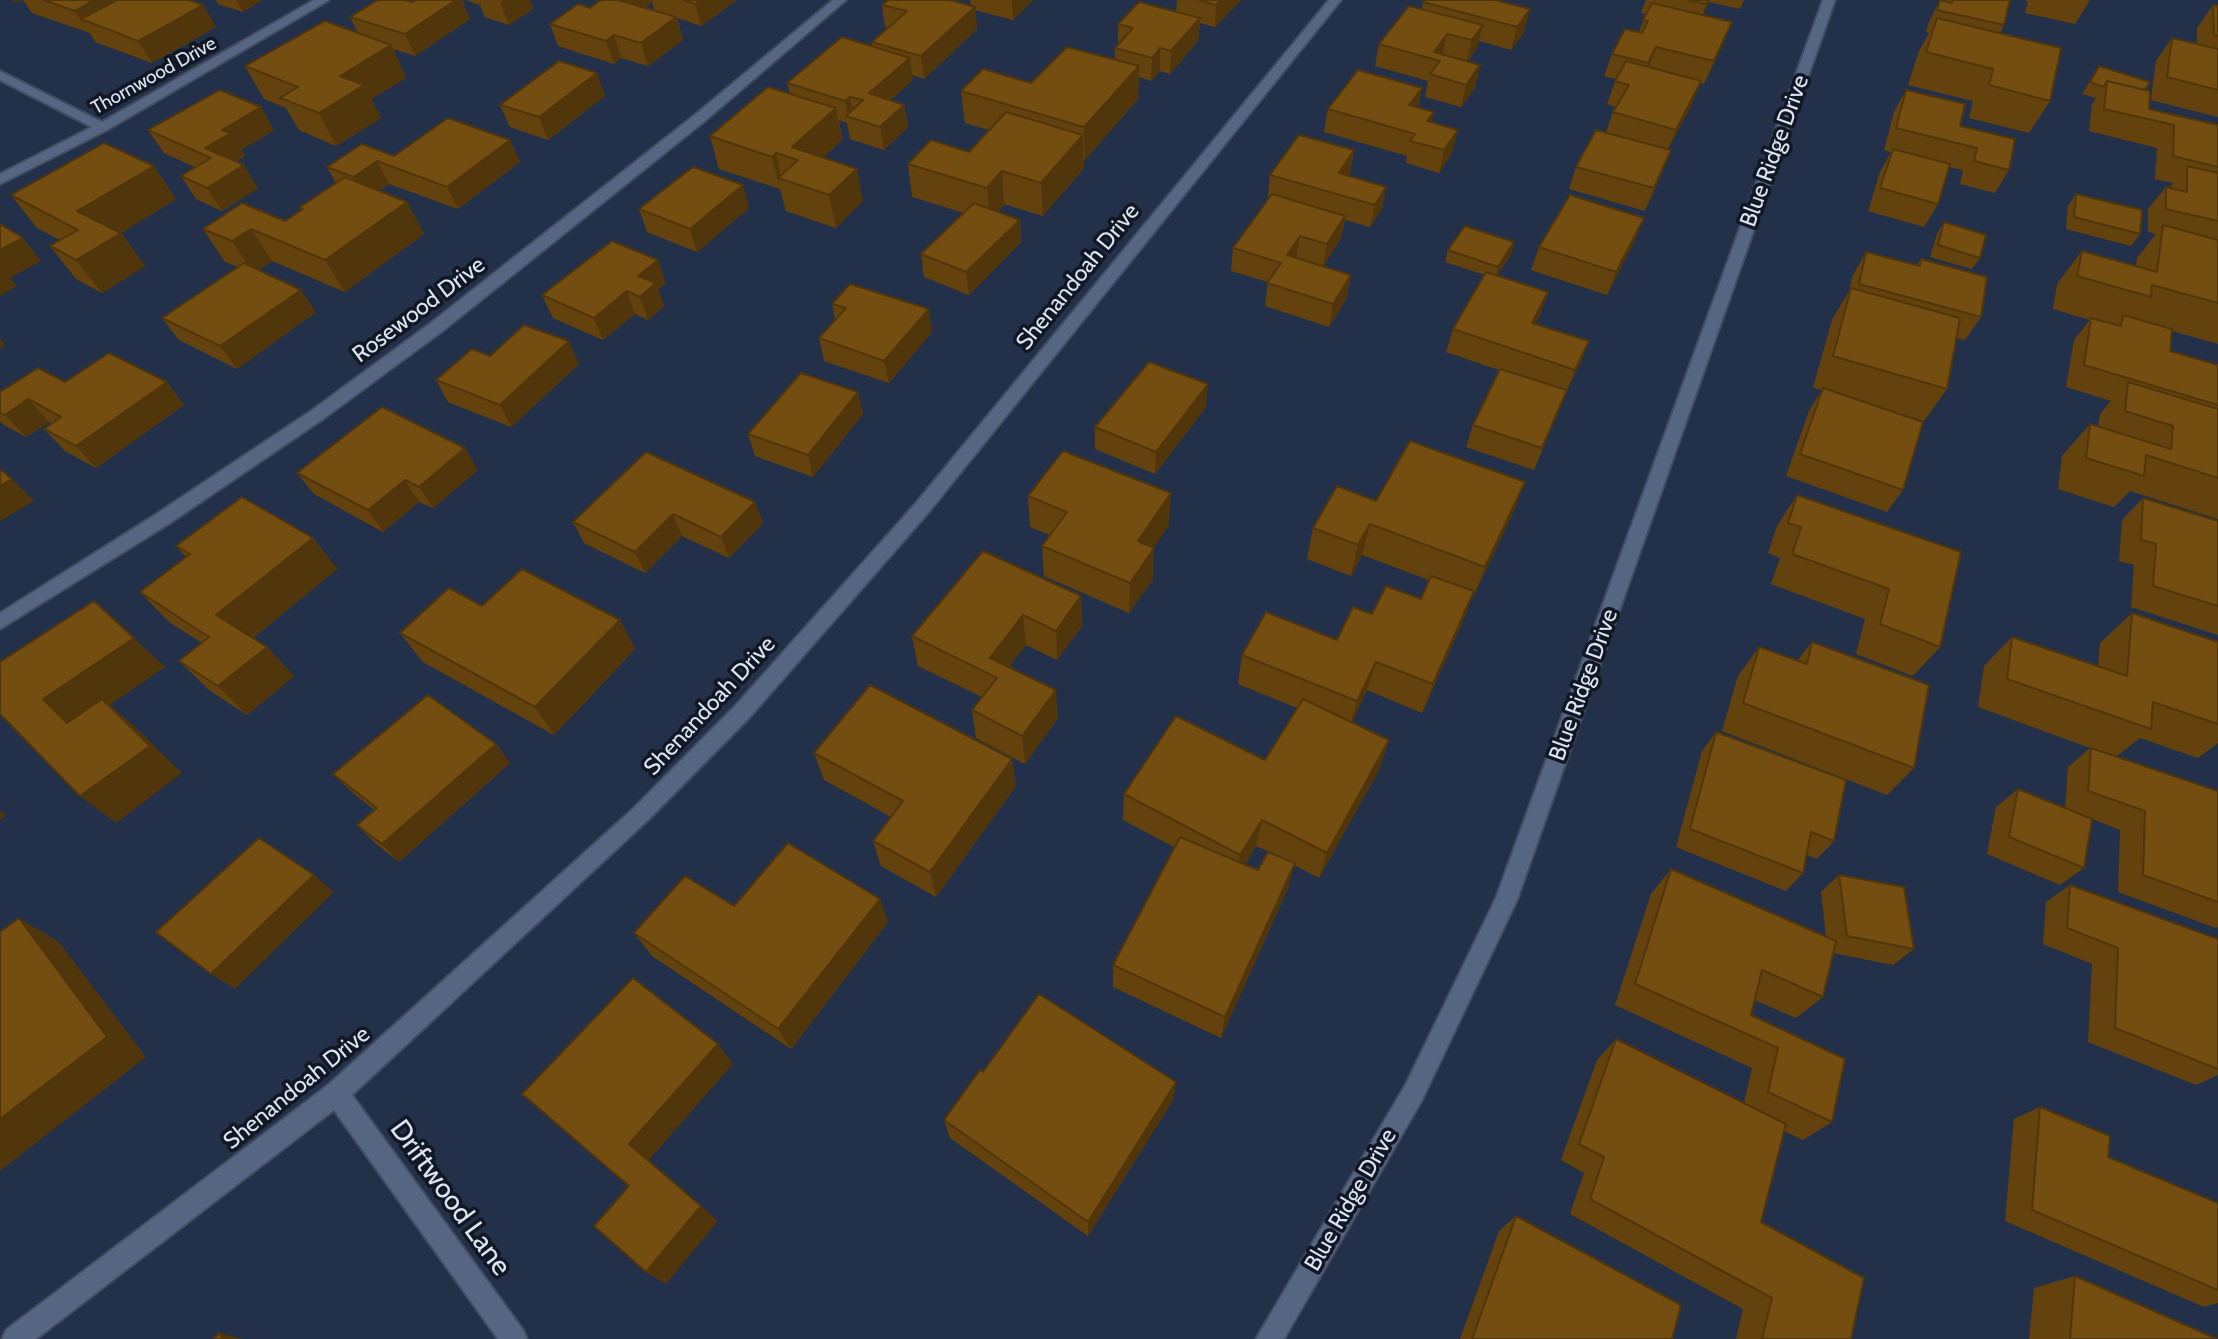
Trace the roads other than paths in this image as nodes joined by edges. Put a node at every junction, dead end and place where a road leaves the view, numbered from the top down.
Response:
1 (323, 0) edge
2 (840, 0) edge
3 (1335, 0) edge
4 (1829, 0) edge
5 (0, 75) edge
6 (102, 127) junction
7 (0, 180) edge
8 (0, 622) edge
9 (336, 1093) junction
10 (15, 1339) edge
11 (514, 1339) edge
12 (1269, 1339) edge

1 - 6 street, Thornwood Drive
2 - 8 street, Rosewood Drive
3 - 9 street, Shenandoah Drive
4 - 12 street, Blue Ridge Drive
5 - 6 street
6 - 7 street, Thornwood Drive
9 - 10 street, Shenandoah Drive
9 - 11 street, Driftwood Lane

